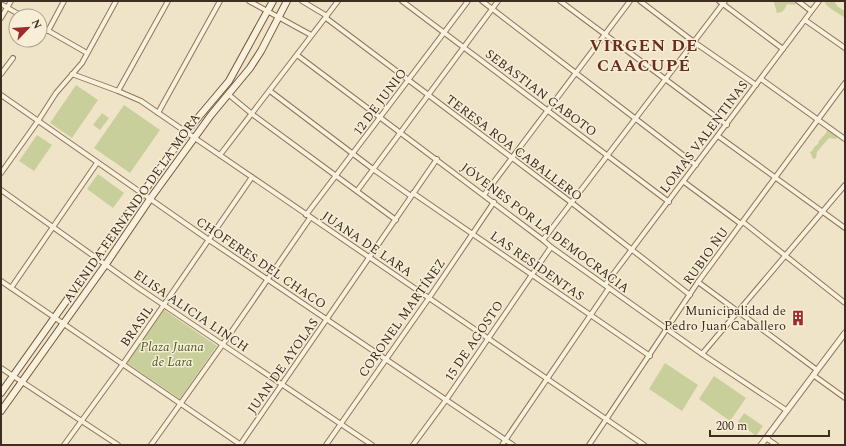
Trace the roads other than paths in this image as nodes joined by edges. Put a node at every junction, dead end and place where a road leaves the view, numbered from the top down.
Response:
1 (11, 1) edge
2 (64, 1) edge
3 (116, 1) edge
4 (168, 1) edge
5 (220, 1) edge
6 (249, 1) edge
7 (273, 1) edge
8 (287, 1) edge
9 (303, 1) edge
10 (338, 1) edge
11 (402, 1) edge
12 (468, 1) edge
13 (482, 1) edge
14 (498, 1) edge
15 (560, 1) edge
16 (630, 1) edge
17 (640, 1) edge
18 (798, 1) edge
19 (819, 1) edge
20 (723, 2) edge
21 (1, 4) edge
22 (7, 8) junction
23 (492, 9) junction
24 (267, 11) junction
25 (811, 11) junction
26 (327, 17) junction
27 (1, 18) edge
28 (278, 18) junction
29 (805, 20) junction
30 (48, 31) joint
31 (444, 33) junction
32 (605, 34) junction
33 (311, 35) junction
34 (694, 42) junction
35 (464, 47) junction
36 (845, 48) edge
37 (783, 49) junction
38 (87, 53) junction
39 (297, 55) junction
40 (12, 58) dead end
41 (576, 73) junction
42 (1, 74) edge
43 (72, 74) junction
44 (666, 79) junction
45 (761, 79) junction
46 (408, 81) junction
47 (845, 83) edge
48 (756, 85) junction
49 (118, 91) junction
50 (270, 91) junction
51 (228, 94) junction
52 (1, 95) edge
53 (428, 95) junction
54 (548, 110) junction
55 (158, 113) junction
56 (252, 114) junction
57 (381, 118) junction
58 (636, 119) junction
59 (818, 120) junction
60 (38, 122) junction
61 (726, 124) junction
62 (186, 132) junction
63 (400, 132) junction
64 (718, 136) junction
65 (195, 138) junction
66 (845, 139) edge
67 (353, 154) junction
68 (220, 156) junction
69 (608, 156) junction
70 (512, 158) junction
71 (437, 159) junction
72 (97, 163) junction
73 (696, 165) junction
74 (373, 169) junction
75 (1, 173) edge
76 (337, 176) junction
77 (252, 177) junction
78 (775, 177) junction
79 (684, 182) junction
80 (845, 185) edge
81 (1, 190) edge
82 (357, 190) junction
83 (141, 194) junction
84 (412, 195) junction
85 (484, 195) junction
86 (150, 199) junction
87 (494, 202) junction
88 (669, 202) junction
89 (572, 203) junction
90 (822, 212) junction
91 (308, 216) junction
92 (396, 220) junction
93 (742, 223) junction
94 (52, 227) junction
95 (845, 228) edge
96 (473, 234) junction
97 (209, 240) junction
98 (543, 240) junction
99 (551, 247) junction
100 (632, 251) junction
101 (785, 255) junction
102 (96, 258) junction
103 (369, 258) junction
104 (106, 264) junction
105 (531, 275) junction
106 (268, 279) junction
107 (1, 281) edge
108 (698, 282) junction
109 (605, 285) junction
110 (11, 288) junction
111 (609, 288) junction
112 (690, 295) junction
113 (429, 298) junction
114 (845, 303) edge
115 (164, 304) junction
116 (737, 311) junction
117 (590, 315) junction
118 (55, 318) junction
119 (327, 319) junction
120 (64, 324) junction
121 (667, 330) junction
122 (845, 333) edge
123 (488, 339) junction
124 (223, 344) junction
125 (702, 354) junction
126 (650, 356) junction
127 (386, 360) junction
128 (123, 364) junction
129 (1, 368) edge
130 (817, 370) junction
131 (813, 375) junction
132 (13, 376) junction
133 (548, 379) junction
134 (22, 382) junction
135 (282, 385) junction
136 (1, 393) edge
137 (845, 398) edge
138 (446, 400) junction
139 (181, 403) junction
140 (786, 410) junction
141 (1, 411) edge
142 (606, 419) junction
143 (81, 421) junction
144 (341, 424) junction
145 (766, 438) junction
146 (506, 440) junction
147 (64, 445) edge
148 (118, 445) edge
149 (151, 445) edge
150 (241, 445) edge
151 (326, 445) edge
152 (372, 445) edge
153 (413, 445) edge
154 (502, 445) edge
155 (513, 445) edge
156 (589, 445) edge
157 (644, 445) edge
158 (761, 445) edge
159 (776, 445) edge

1 - 22 street
2 - 30 street
3 - 38 street
4 - 49 street
5 - 55 street
6 - 24 street
7 - 24 main road, AVENIDA FERNANDO DE LA MORA
8 - 28 main road, AVENIDA FERNANDO DE LA MORA
9 - 26 street, TERESA ROA CABALLERO
10 - 26 street
11 - 31 street, SEBASTIAN GABOTO
12 - 31 street, 12 DE JUNIO
13 - 23 street
14 - 23 street
15 - 32 street
16 - 32 street
17 - 34 street
18 - 25 street
19 - 25 street, LOMAS VALENTINAS
20 - 34 street
20 - 37 street
21 - 22 street
22 - 27 street
23 - 35 street
23 - 41 street
24 - 28 street
24 - 62 main road, AVENIDA FERNANDO DE LA MORA
25 - 29 street, LOMAS VALENTINAS
26 - 33 street
26 - 46 street, TERESA ROA CABALLERO
28 - 33 street
28 - 51 main road, AVENIDA FERNANDO DE LA MORA
29 - 36 street
29 - 37 street, LOMAS VALENTINAS
30 - 38 street
31 - 35 street, SEBASTIAN GABOTO
31 - 46 street, 12 DE JUNIO
32 - 41 street
32 - 44 street
33 - 39 street
34 - 44 street
34 - 48 street
35 - 53 street
35 - 54 street, SEBASTIAN GABOTO
37 - 45 street, LOMAS VALENTINAS
38 - 43 street
39 - 50 street
39 - 57 street, JÓVENES POR LA DEMOCRACIA
40 - 42 street
41 - 54 street
41 - 58 street
43 - 49 street, JUANA DE LARA
43 - 60 street
44 - 58 street
44 - 61 street
45 - 48 street, LOMAS VALENTINAS
45 - 59 street
46 - 53 street, TERESA ROA CABALLERO
46 - 57 street, 12 DE JUNIO
47 - 59 street, RUBIO ÑU
48 - 61 street, LOMAS VALENTINAS
49 - 55 street, JUANA DE LARA
50 - 56 street
50 - 67 street, LAS RESIDENTAS
51 - 56 street
51 - 65 main road, AVENIDA FERNANDO DE LA MORA
52 - 60 street, CHOFERES DEL CHACO
53 - 63 street
53 - 70 street, TERESA ROA CABALLERO
54 - 69 street, SEBASTIAN GABOTO
54 - 70 street
55 - 62 street, JUANA DE LARA
56 - 68 street
56 - 76 street
57 - 63 street, JÓVENES POR LA DEMOCRACIA
57 - 67 street, 12 DE JUNIO
58 - 69 street
58 - 73 street
59 - 66 street
59 - 78 street, RUBIO ÑU
60 - 72 street, CHOFERES DEL CHACO
60 - 75 street
61 - 64 street, LOMAS VALENTINAS
62 - 65 street, JUANA DE LARA
62 - 83 main road, AVENIDA FERNANDO DE LA MORA
63 - 71 street, JÓVENES POR LA DEMOCRACIA
63 - 74 street
64 - 73 street, LOMAS VALENTINAS
64 - 78 street
65 - 68 street, JUANA DE LARA
65 - 86 main road, AVENIDA FERNANDO DE LA MORA
67 - 74 street, LAS RESIDENTAS
67 - 76 street, 12 DE JUNIO
68 - 77 street, JUANA DE LARA
69 - 88 street, SEBASTIAN GABOTO
69 - 89 street
70 - 85 street
70 - 89 street, TERESA ROA CABALLERO
71 - 84 street, JUAN DE AYOLAS
71 - 85 street, JÓVENES POR LA DEMOCRACIA
72 - 83 street, CHOFERES DEL CHACO
72 - 94 street
73 - 79 street, LOMAS VALENTINAS
74 - 82 street
74 - 84 street, LAS RESIDENTAS
76 - 82 street
76 - 91 street, 12 DE JUNIO
77 - 91 street, JUANA DE LARA
77 - 97 street, BRASIL
78 - 90 street
78 - 93 street, RUBIO ÑU
79 - 88 street, LOMAS VALENTINAS
79 - 93 street
80 - 90 street
81 - 94 street, ELISA ALICIA LINCH
82 - 92 street
83 - 86 street, CHOFERES DEL CHACO
83 - 102 main road, AVENIDA FERNANDO DE LA MORA
84 - 92 street, JUAN DE AYOLAS
84 - 96 street, LAS RESIDENTAS
85 - 87 street, JÓVENES POR LA DEMOCRACIA
86 - 97 street, CHOFERES DEL CHACO
86 - 104 main road, AVENIDA FERNANDO DE LA MORA
87 - 96 street, CORONEL MARTÍNEZ
87 - 98 street, JÓVENES POR LA DEMOCRACIA
88 - 100 street, LOMAS VALENTINAS
89 - 98 street
89 - 100 street, TERESA ROA CABALLERO
90 - 95 street
90 - 101 street
91 - 103 street, JUANA DE LARA
91 - 106 street, 12 DE JUNIO
92 - 103 street, JUAN DE AYOLAS
93 - 101 street
93 - 108 street, RUBIO ÑU
94 - 102 street, ELISA ALICIA LINCH
94 - 110 street
96 - 105 street, LAS RESIDENTAS
96 - 113 street, CORONEL MARTÍNEZ
97 - 106 street, CHOFERES DEL CHACO
97 - 115 street, BRASIL
98 - 99 street, JÓVENES POR LA DEMOCRACIA
99 - 105 street, 15 DE AGOSTO
99 - 109 street, JÓVENES POR LA DEMOCRACIA
100 - 109 street, LOMAS VALENTINAS
100 - 112 street, TERESA ROA CABALLERO
101 - 114 street
101 - 116 street
102 - 104 street, ELISA ALICIA LINCH
102 - 118 main road, AVENIDA FERNANDO DE LA MORA
103 - 113 street, JUANA DE LARA
103 - 119 street, JUAN DE AYOLAS
104 - 115 street, ELISA ALICIA LINCH
104 - 120 main road, AVENIDA FERNANDO DE LA MORA
105 - 117 street, LAS RESIDENTAS
105 - 123 street, 15 DE AGOSTO
106 - 119 street, CHOFERES DEL CHACO
106 - 124 street, 12 DE JUNIO
107 - 110 street
108 - 112 street, RUBIO ÑU
108 - 116 street
109 - 111 street, JÓVENES POR LA DEMOCRACIA
110 - 118 street
111 - 117 street
111 - 121 street, JÓVENES POR LA DEMOCRACIA
112 - 121 street, RUBIO ÑU
113 - 123 street, JUANA DE LARA
113 - 127 street, CORONEL MARTÍNEZ
115 - 124 street, ELISA ALICIA LINCH
115 - 128 street, BRASIL
116 - 125 street
116 - 130 street
117 - 126 street, LAS RESIDENTAS
117 - 133 street
118 - 120 street
118 - 132 main road, AVENIDA FERNANDO DE LA MORA
119 - 127 street, CHOFERES DEL CHACO
119 - 135 street, JUAN DE AYOLAS
120 - 128 street
120 - 134 main road, AVENIDA FERNANDO DE LA MORA
121 - 125 street, JÓVENES POR LA DEMOCRACIA
121 - 126 street, RUBIO ÑU
122 - 130 street
123 - 133 street, JUANA DE LARA
123 - 138 street, 15 DE AGOSTO
124 - 135 street, ELISA ALICIA LINCH
124 - 139 street, 12 DE JUNIO
125 - 140 street, JÓVENES POR LA DEMOCRACIA
126 - 142 street, RUBIO ÑU
127 - 138 street, CHOFERES DEL CHACO
127 - 144 street, CORONEL MARTÍNEZ
128 - 139 street
128 - 143 street, BRASIL
129 - 132 street
130 - 131 street
131 - 137 street
131 - 140 street
132 - 134 street
132 - 136 main road, AVENIDA FERNANDO DE LA MORA
133 - 142 street, JUANA DE LARA
133 - 146 street
134 - 141 main road, AVENIDA FERNANDO DE LA MORA
134 - 143 street
135 - 144 street, ELISA ALICIA LINCH
135 - 150 street, JUAN DE AYOLAS
138 - 146 street, CHOFERES DEL CHACO
138 - 153 street, 15 DE AGOSTO
139 - 149 street, 12 DE JUNIO
139 - 150 street
140 - 145 street
142 - 156 street, RUBIO ÑU
142 - 157 street, JUANA DE LARA
143 - 147 street, BRASIL
143 - 148 street
144 - 151 street, CORONEL MARTÍNEZ
144 - 152 street, ELISA ALICIA LINCH
145 - 158 street
145 - 159 street
146 - 154 street
146 - 155 street, CHOFERES DEL CHACO

